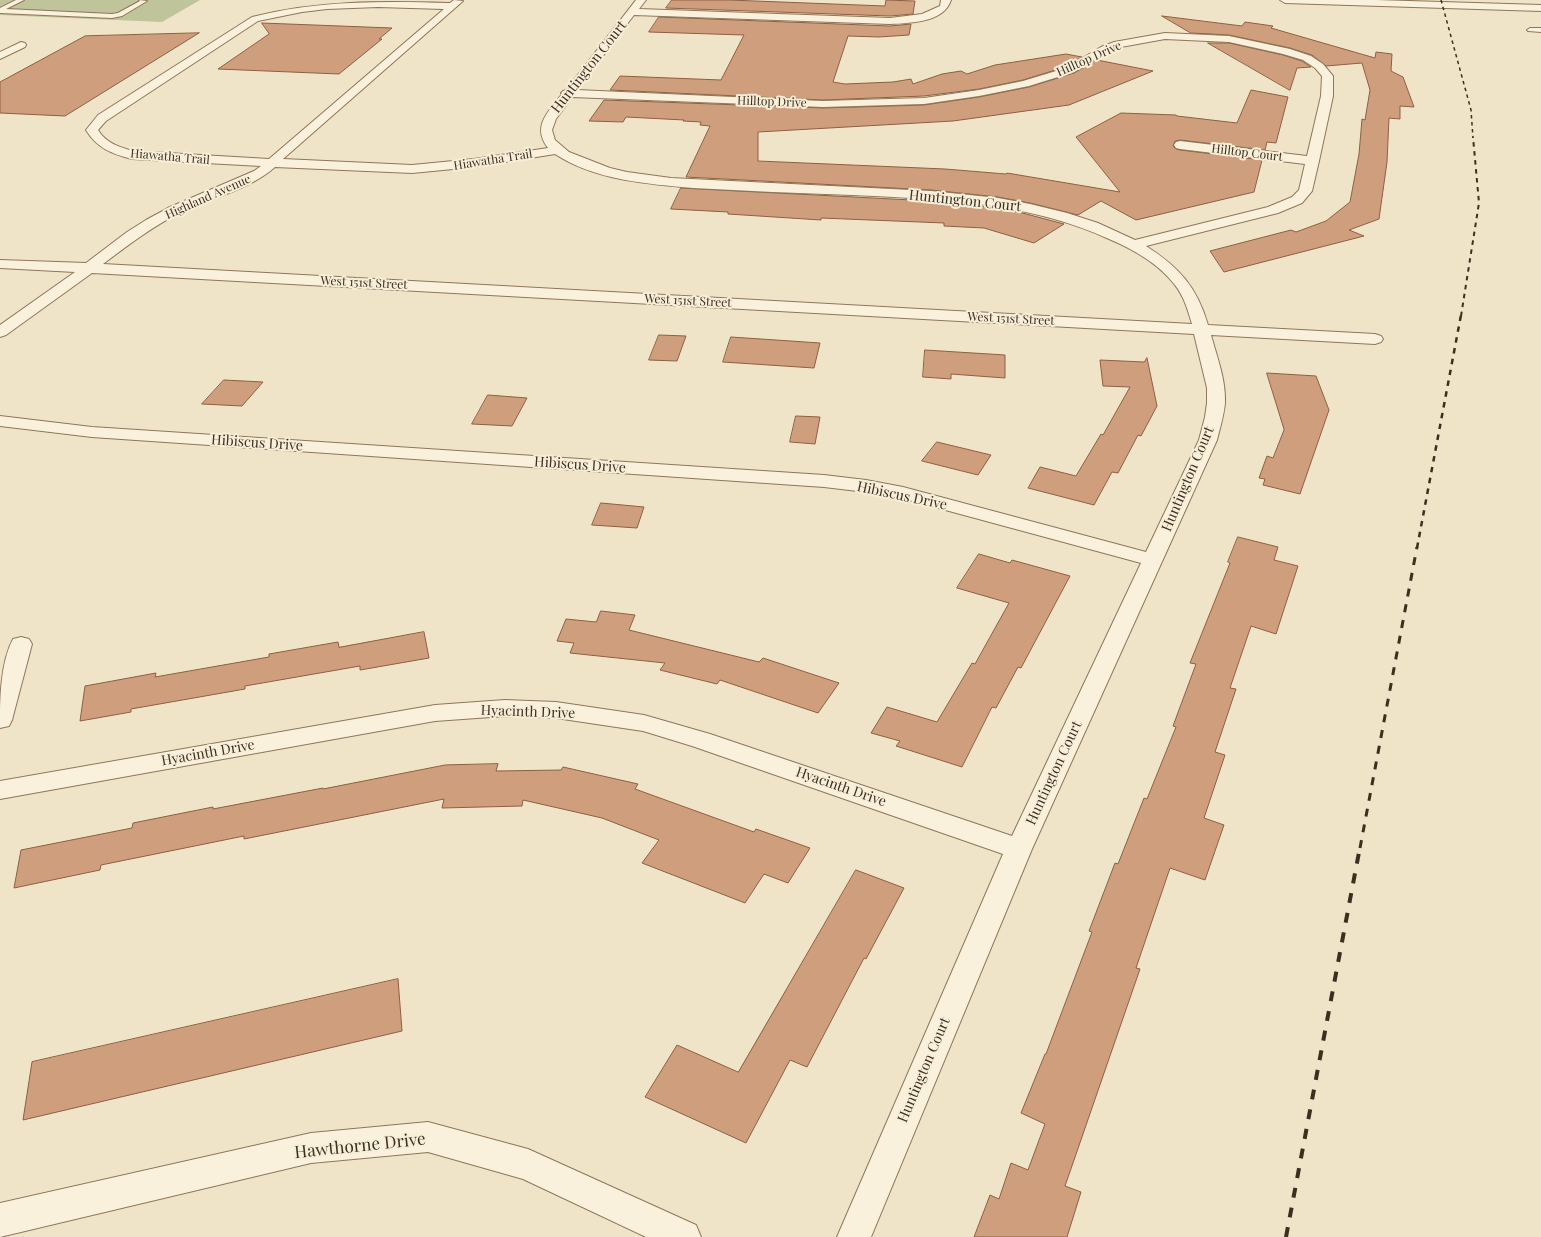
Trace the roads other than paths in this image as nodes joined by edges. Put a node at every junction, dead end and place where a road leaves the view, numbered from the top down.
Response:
1 (21, 0) edge
2 (142, 0) edge
3 (641, 0) edge
4 (946, 0) edge
5 (1286, 0) edge
6 (1358, 1) edge
7 (456, 3) edge
8 (1541, 8) edge
9 (0, 11) edge
10 (632, 12) junction
11 (1530, 30) dead end
12 (1541, 30) edge
13 (0, 43) edge
14 (0, 56) edge
15 (567, 93) junction
16 (1180, 145) dead end
17 (556, 150) junction
18 (1313, 161) junction
19 (274, 163) junction
20 (1133, 245) junction
21 (0, 264) edge
22 (90, 268) junction
23 (1202, 330) junction
24 (0, 332) edge
25 (1375, 340) dead end
26 (0, 421) edge
27 (1153, 560) junction
28 (22, 644) dead end
29 (0, 720) edge
30 (0, 790) edge
31 (1018, 849) junction
32 (0, 1220) edge
33 (684, 1237) edge
34 (854, 1237) edge

1 - 9 lane
2 - 9 lane
3 - 10 street, Huntington Court
4 - 10 street
5 - 6 street
6 - 8 street
7 - 19 street, Highland Avenue
7 - 19 street, Hiawatha Trail
10 - 15 street, Huntington Court
11 - 12 lane
13 - 14 street
15 - 17 street, Huntington Court
15 - 18 street, Hilltop Drive
16 - 18 street, Hilltop Court
17 - 19 street, Hiawatha Trail
17 - 20 street, Huntington Court
18 - 20 street, Hilltop Drive
19 - 22 street, Highland Avenue
20 - 23 street, Huntington Court
21 - 22 street, West 151st Street
22 - 23 street, West 151st Street
22 - 24 street, Highland Avenue
23 - 25 street, West 151st Street
23 - 27 street, Huntington Court
26 - 27 street, Hibiscus Drive
27 - 31 street, Huntington Court
28 - 29 street
30 - 31 street, Hyacinth Drive
31 - 34 street, Huntington Court
32 - 33 street, Hawthorne Drive

